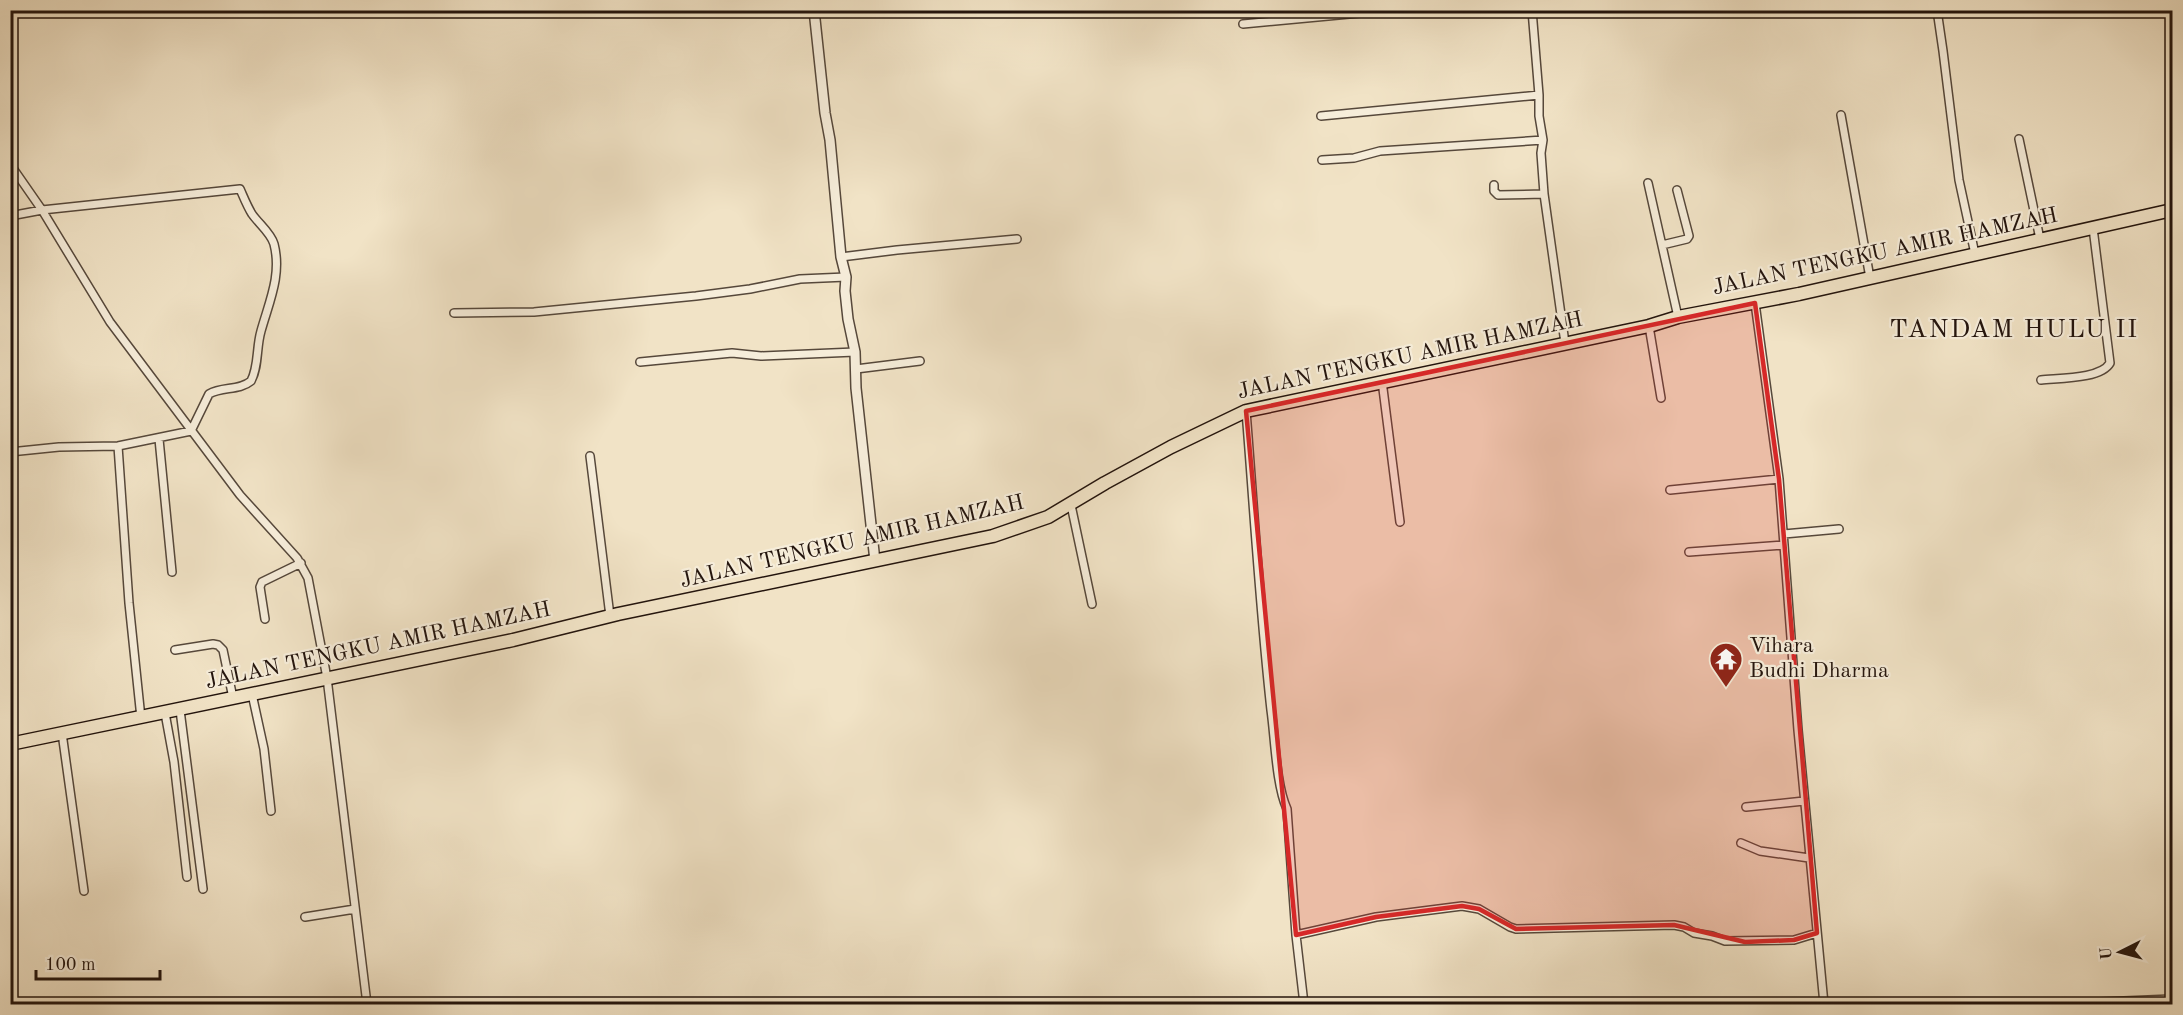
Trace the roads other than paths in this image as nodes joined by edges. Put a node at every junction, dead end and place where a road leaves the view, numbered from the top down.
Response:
1 (814, 10) edge
2 (1392, 10) edge
3 (1532, 10) edge
4 (1936, 10) edge
5 (1244, 24) dead end
6 (1539, 95) junction
7 (1840, 115) dead end
8 (1321, 116) dead end
9 (2019, 139) dead end
10 (1543, 140) junction
11 (1322, 160) dead end
12 (10, 164) edge
13 (1648, 183) dead end
14 (1494, 185) dead end
15 (1677, 190) dead end
16 (1544, 194) junction
17 (42, 210) junction
18 (2172, 210) edge
19 (10, 216) edge
20 (2093, 228) junction
21 (1017, 239) dead end
22 (2040, 240) junction
23 (1662, 245) junction
24 (1975, 254) junction
25 (841, 257) junction
26 (846, 277) junction
27 (1870, 278) junction
28 (1755, 303) junction
29 (454, 313) dead end
30 (1678, 317) junction
31 (1649, 326) junction
32 (1565, 343) junction
33 (855, 352) junction
34 (920, 361) dead end
35 (640, 362) dead end
36 (856, 369) junction
37 (2041, 380) dead end
38 (1382, 381) junction
39 (1662, 398) dead end
40 (1246, 411) junction
41 (192, 431) junction
42 (159, 439) junction
43 (118, 446) junction
44 (10, 452) edge
45 (590, 456) dead end
46 (1779, 479) junction
47 (1670, 490) dead end
48 (1071, 505) junction
49 (1400, 522) dead end
50 (1839, 529) dead end
51 (1784, 534) junction
52 (1784, 545) junction
53 (1689, 552) dead end
54 (299, 561) junction
55 (874, 561) junction
56 (172, 572) dead end
57 (1092, 604) dead end
58 (610, 616) junction
59 (265, 619) dead end
60 (175, 650) dead end
61 (327, 678) junction
62 (252, 694) junction
63 (233, 698) junction
64 (180, 710) junction
65 (165, 712) junction
66 (141, 718) junction
67 (62, 733) junction
68 (10, 744) edge
69 (1804, 801) junction
70 (1746, 807) dead end
71 (271, 811) dead end
72 (1741, 843) dead end
73 (1809, 858) junction
74 (187, 877) dead end
75 (203, 889) dead end
76 (84, 891) dead end
77 (355, 909) junction
78 (305, 917) dead end
79 (1817, 933) junction
80 (1296, 934) junction
81 (2172, 999) edge
82 (367, 1005) edge
83 (1304, 1005) edge
84 (1824, 1005) edge
85 (2052, 1005) edge

1 - 25 street
2 - 5 street
3 - 6 street
4 - 24 street
6 - 8 street
6 - 10 street
7 - 27 street
9 - 22 street
10 - 11 street
10 - 16 street
12 - 17 street
13 - 23 street
14 - 16 street
15 - 23 street
16 - 32 street
17 - 19 street
17 - 41 street
17 - 41 street
18 - 20 highway, JALAN TENGKU AMIR HAMZAH
20 - 22 highway, JALAN TENGKU AMIR HAMZAH
20 - 37 street
21 - 25 street
22 - 24 highway, JALAN TENGKU AMIR HAMZAH
23 - 30 street
24 - 27 highway, JALAN TENGKU AMIR HAMZAH
25 - 26 street
26 - 29 street
26 - 33 street
27 - 28 highway, JALAN TENGKU AMIR HAMZAH
28 - 30 highway, JALAN TENGKU AMIR HAMZAH
28 - 46 street
30 - 31 highway, JALAN TENGKU AMIR HAMZAH
31 - 32 highway, JALAN TENGKU AMIR HAMZAH
31 - 39 street
32 - 38 highway, JALAN TENGKU AMIR HAMZAH
33 - 35 street
33 - 36 street
34 - 36 street
36 - 55 street
38 - 40 highway, JALAN TENGKU AMIR HAMZAH
38 - 49 street
40 - 48 highway, JALAN TENGKU AMIR HAMZAH
40 - 80 street
41 - 42 street
41 - 54 street
42 - 43 street
42 - 56 street
43 - 44 street
43 - 66 street
45 - 58 street
46 - 47 street
46 - 51 street
48 - 55 highway, JALAN TENGKU AMIR HAMZAH
48 - 57 street
50 - 51 street
51 - 52 street
52 - 53 street
52 - 69 street
54 - 59 street
54 - 61 street
55 - 58 highway, JALAN TENGKU AMIR HAMZAH
58 - 61 highway, JALAN TENGKU AMIR HAMZAH
60 - 63 street
61 - 62 highway, JALAN TENGKU AMIR HAMZAH
61 - 77 street
62 - 63 highway, JALAN TENGKU AMIR HAMZAH
62 - 71 street
63 - 64 highway, JALAN TENGKU AMIR HAMZAH
64 - 65 highway, JALAN TENGKU AMIR HAMZAH
64 - 75 street
65 - 66 highway, JALAN TENGKU AMIR HAMZAH
65 - 74 street
66 - 67 highway, JALAN TENGKU AMIR HAMZAH
67 - 68 highway, JALAN TENGKU AMIR HAMZAH
67 - 76 street
69 - 70 street
69 - 73 street
72 - 73 street
73 - 79 street
77 - 78 street
77 - 82 street
79 - 80 street
79 - 84 street
80 - 83 street
81 - 85 street

